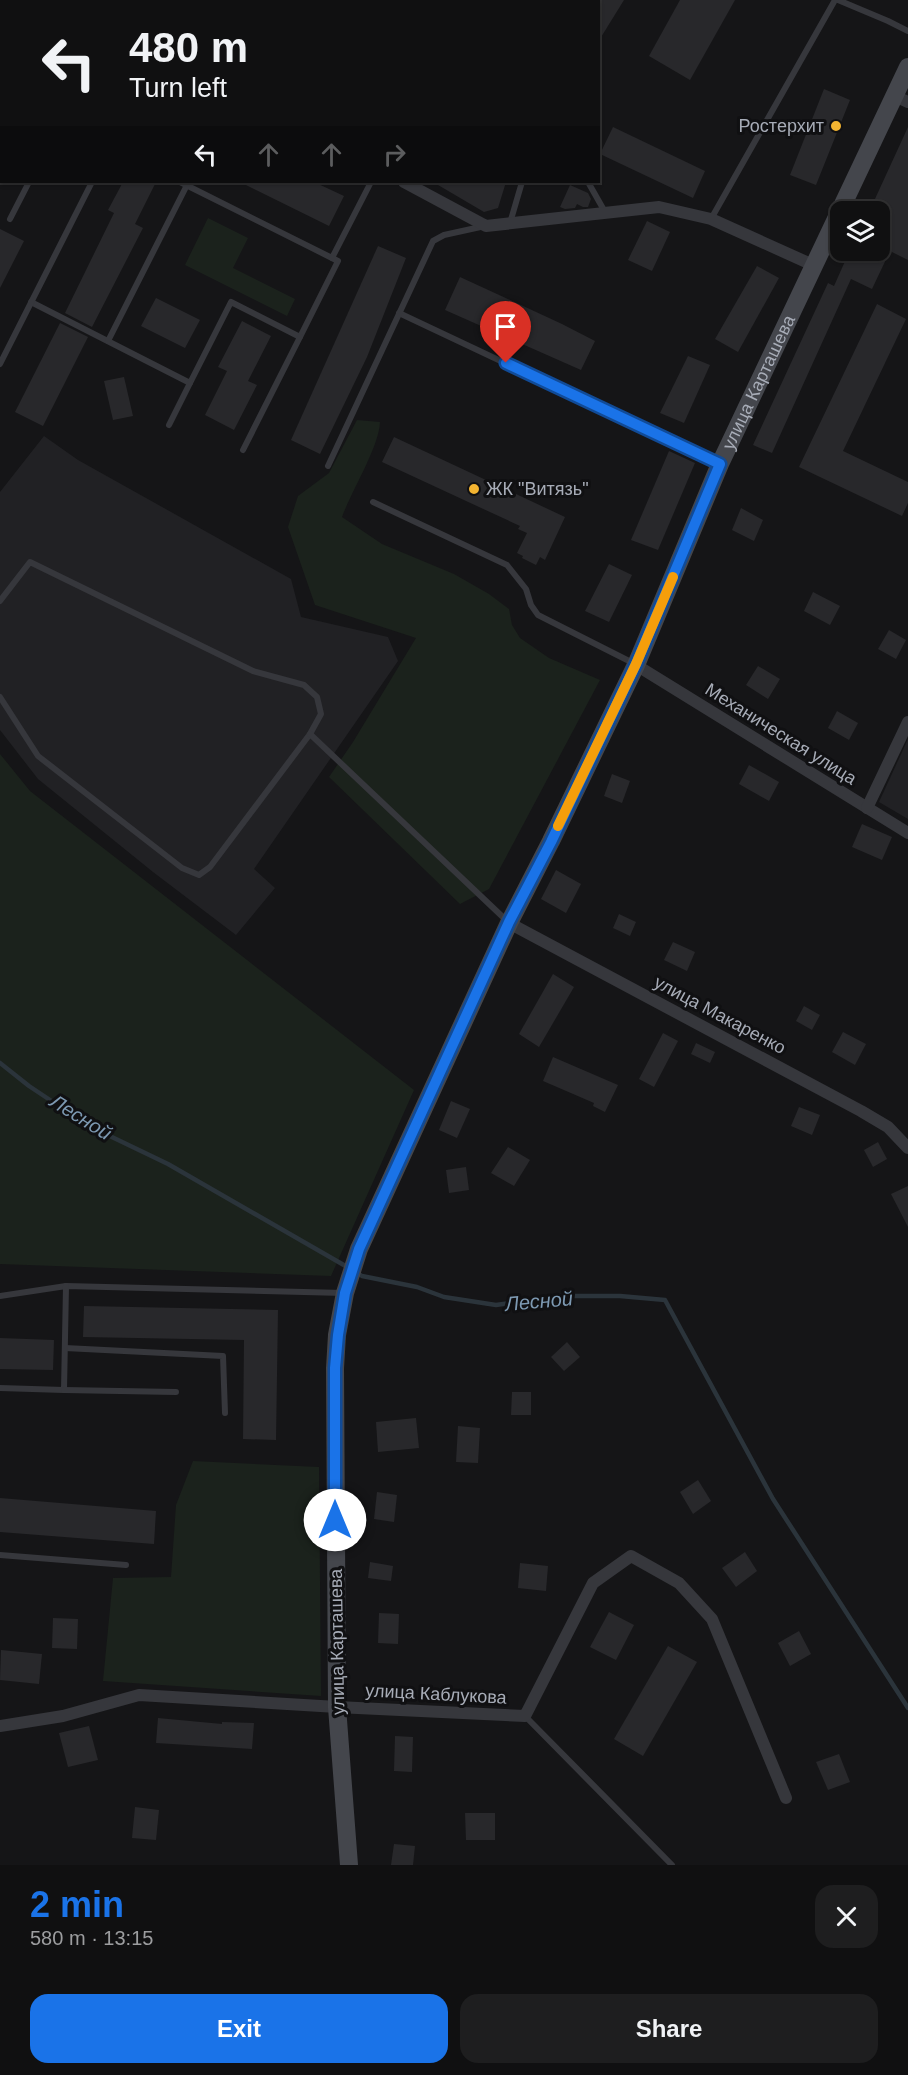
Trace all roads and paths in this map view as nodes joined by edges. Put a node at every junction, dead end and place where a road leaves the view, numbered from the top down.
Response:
1 (837, 0) edge
2 (908, 31) edge
3 (908, 67) edge
4 (901, 99) edge
5 (28, 183) edge
6 (91, 183) edge
7 (183, 183) edge
8 (370, 183) edge
9 (406, 183) edge
10 (522, 183) edge
11 (589, 183) edge
12 (605, 212) junction
13 (10, 219) dead end
14 (711, 219) junction
15 (510, 223) junction
16 (486, 226) junction
17 (332, 258) junction
18 (813, 265) junction
19 (31, 302) junction
20 (399, 313) junction
21 (300, 336) junction
22 (108, 341) junction
23 (0, 364) edge
24 (190, 383) junction
25 (169, 425) dead end
26 (243, 450) dead end
27 (720, 464) junction
28 (328, 466) dead end
29 (373, 502) dead end
30 (0, 601) edge
31 (636, 664) junction
32 (0, 697) edge
33 (908, 723) edge
34 (310, 734) junction
35 (867, 808) junction
36 (908, 833) edge
37 (509, 922) junction
38 (908, 1148) edge
39 (348, 1285) junction
40 (66, 1286) junction
41 (0, 1296) edge
42 (64, 1348) junction
43 (0, 1388) edge
44 (64, 1390) junction
45 (176, 1392) dead end
46 (225, 1413) dead end
47 (0, 1555) edge
48 (126, 1565) dead end
49 (337, 1707) junction
50 (525, 1716) junction
51 (0, 1726) edge
52 (786, 1798) dead end
53 (349, 1865) edge
54 (672, 1865) edge

1 - 2 lane
1 - 14 lane
3 - 4 main road, улица Карташева
4 - 18 main road, улица Карташева
5 - 13 lane
6 - 19 lane
7 - 17 lane
7 - 22 lane
8 - 17 lane
9 - 16 street
10 - 15 lane
11 - 12 lane
12 - 14 street
12 - 15 street
14 - 18 street
15 - 16 street
16 - 20 lane
17 - 21 lane
18 - 27 main road, улица Карташева
19 - 22 lane
19 - 23 lane
20 - 27 lane
20 - 28 lane
21 - 24 lane
21 - 26 lane
22 - 24 lane
24 - 25 lane
27 - 31 main road, улица Карташева
29 - 31 lane
30 - 34 lane
31 - 35 street, Механическая улица
31 - 37 main road, улица Карташева
32 - 34 lane
33 - 35 street
34 - 37 lane
35 - 36 street, Механическая улица
37 - 38 street, улица Макаренко
37 - 39 main road, улица Карташева
39 - 40 lane
39 - 49 main road, улица Карташева
40 - 41 lane
40 - 42 lane
42 - 44 lane
42 - 46 lane
43 - 44 lane
44 - 45 lane
47 - 48 lane
49 - 50 street, улица Каблукова
49 - 51 street, улица Каблукова
49 - 53 main road, улица Карташева
50 - 52 street, улица Каблукова
50 - 54 lane

